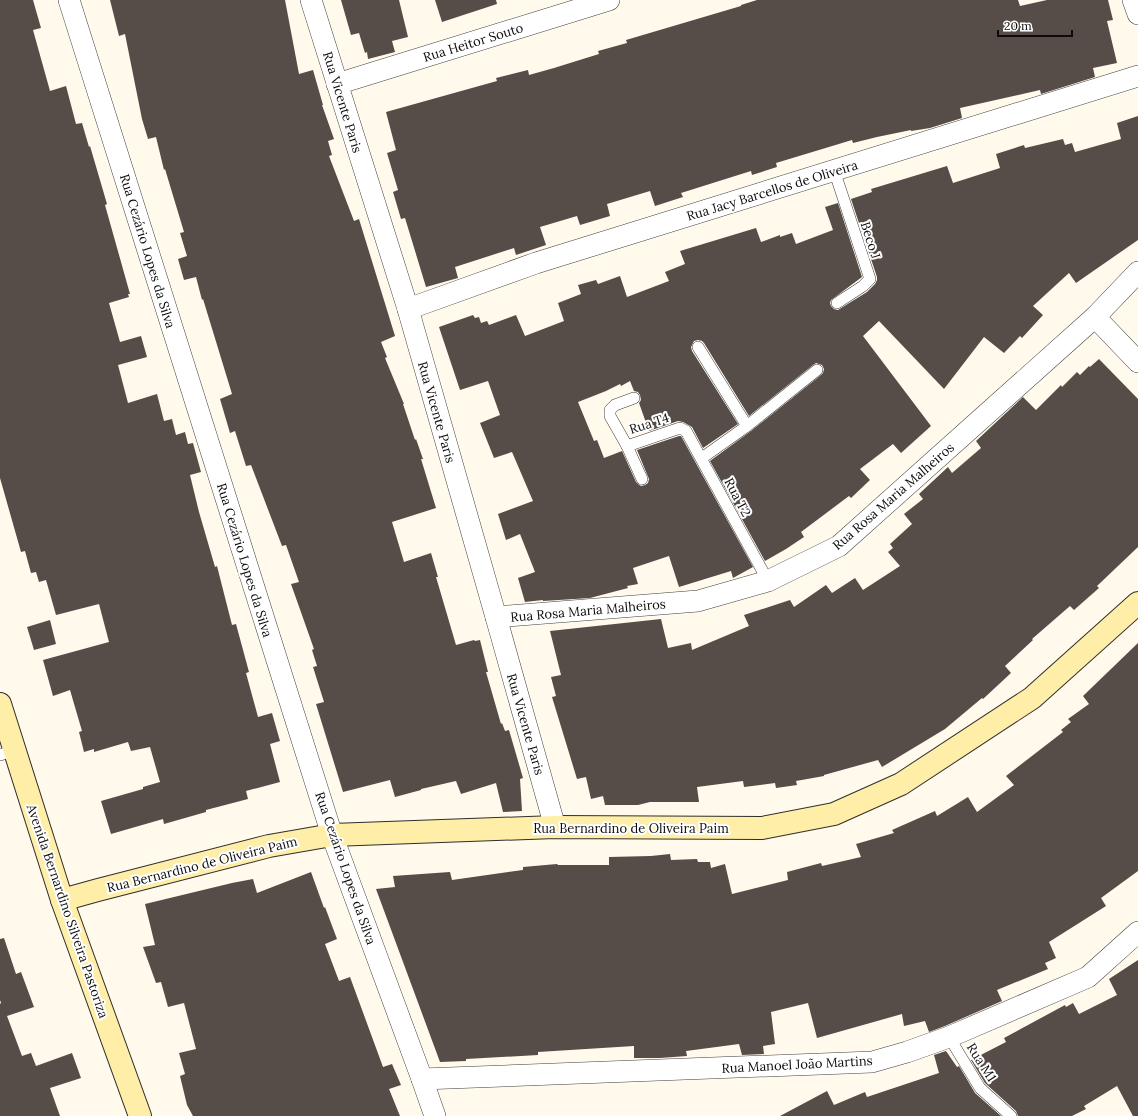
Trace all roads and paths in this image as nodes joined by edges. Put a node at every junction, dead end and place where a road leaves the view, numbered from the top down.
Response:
1 (69, 0) edge
2 (311, 0) edge
3 (609, 0) edge
4 (1133, 0) edge
5 (1138, 14) edge
6 (1138, 76) edge
7 (337, 84) junction
8 (834, 170) junction
9 (1138, 272) edge
10 (837, 303) dead end
11 (408, 309) junction
12 (1095, 317) junction
13 (698, 347) dead end
14 (1138, 362) edge
15 (817, 370) dead end
16 (634, 398) dead end
17 (747, 426) junction
18 (680, 428) joint
19 (627, 446) junction
20 (702, 458) junction
21 (642, 479) dead end
22 (768, 581) junction
23 (1138, 603) edge
24 (496, 617) junction
25 (0, 704) edge
26 (8, 753) edge
27 (555, 827) junction
28 (332, 835) junction
29 (62, 900) junction
30 (1138, 932) edge
31 (949, 1037) junction
32 (422, 1079) junction
33 (140, 1116) edge
34 (435, 1116) edge
35 (1011, 1116) edge

1 - 28 street, Rua Cezário Lopes da Silva
2 - 7 street, Rua Vicente Paris
3 - 7 street, Rua Heitor Souto
4 - 5 street
6 - 8 street, Rua Jacy Barcellos de Oliveira
7 - 11 street, Rua Vicente Paris
8 - 10 lane, Beco J
8 - 11 street, Rua Jacy Barcellos de Oliveira
9 - 12 street, Rua Rosa Maria Malheiros
11 - 24 street, Rua Vicente Paris
12 - 14 street
12 - 22 street, Rua Rosa Maria Malheiros
13 - 17 lane
15 - 17 lane
16 - 19 lane
17 - 20 lane
18 - 19 lane, Rua T4
18 - 20 lane, Rua T2
19 - 21 lane
20 - 22 lane, Rua T2
22 - 24 street, Rua Rosa Maria Malheiros
23 - 27 street, Rua Bernardino de Oliveira Paim
24 - 27 street, Rua Vicente Paris
25 - 26 street, Avenida Bernardino Silveira Pastoriza
26 - 29 street, Avenida Bernardino Silveira Pastoriza
27 - 28 street, Rua Bernardino de Oliveira Paim
28 - 29 street, Rua Bernardino de Oliveira Paim
28 - 32 street, Rua Cezário Lopes da Silva
29 - 33 street, Avenida Bernardino Silveira Pastoriza
30 - 31 street, Rua Manoel João Martins
31 - 32 street, Rua Manoel João Martins
31 - 35 lane, Rua M1
32 - 34 street, Rua Cezário Lopes da Silva

